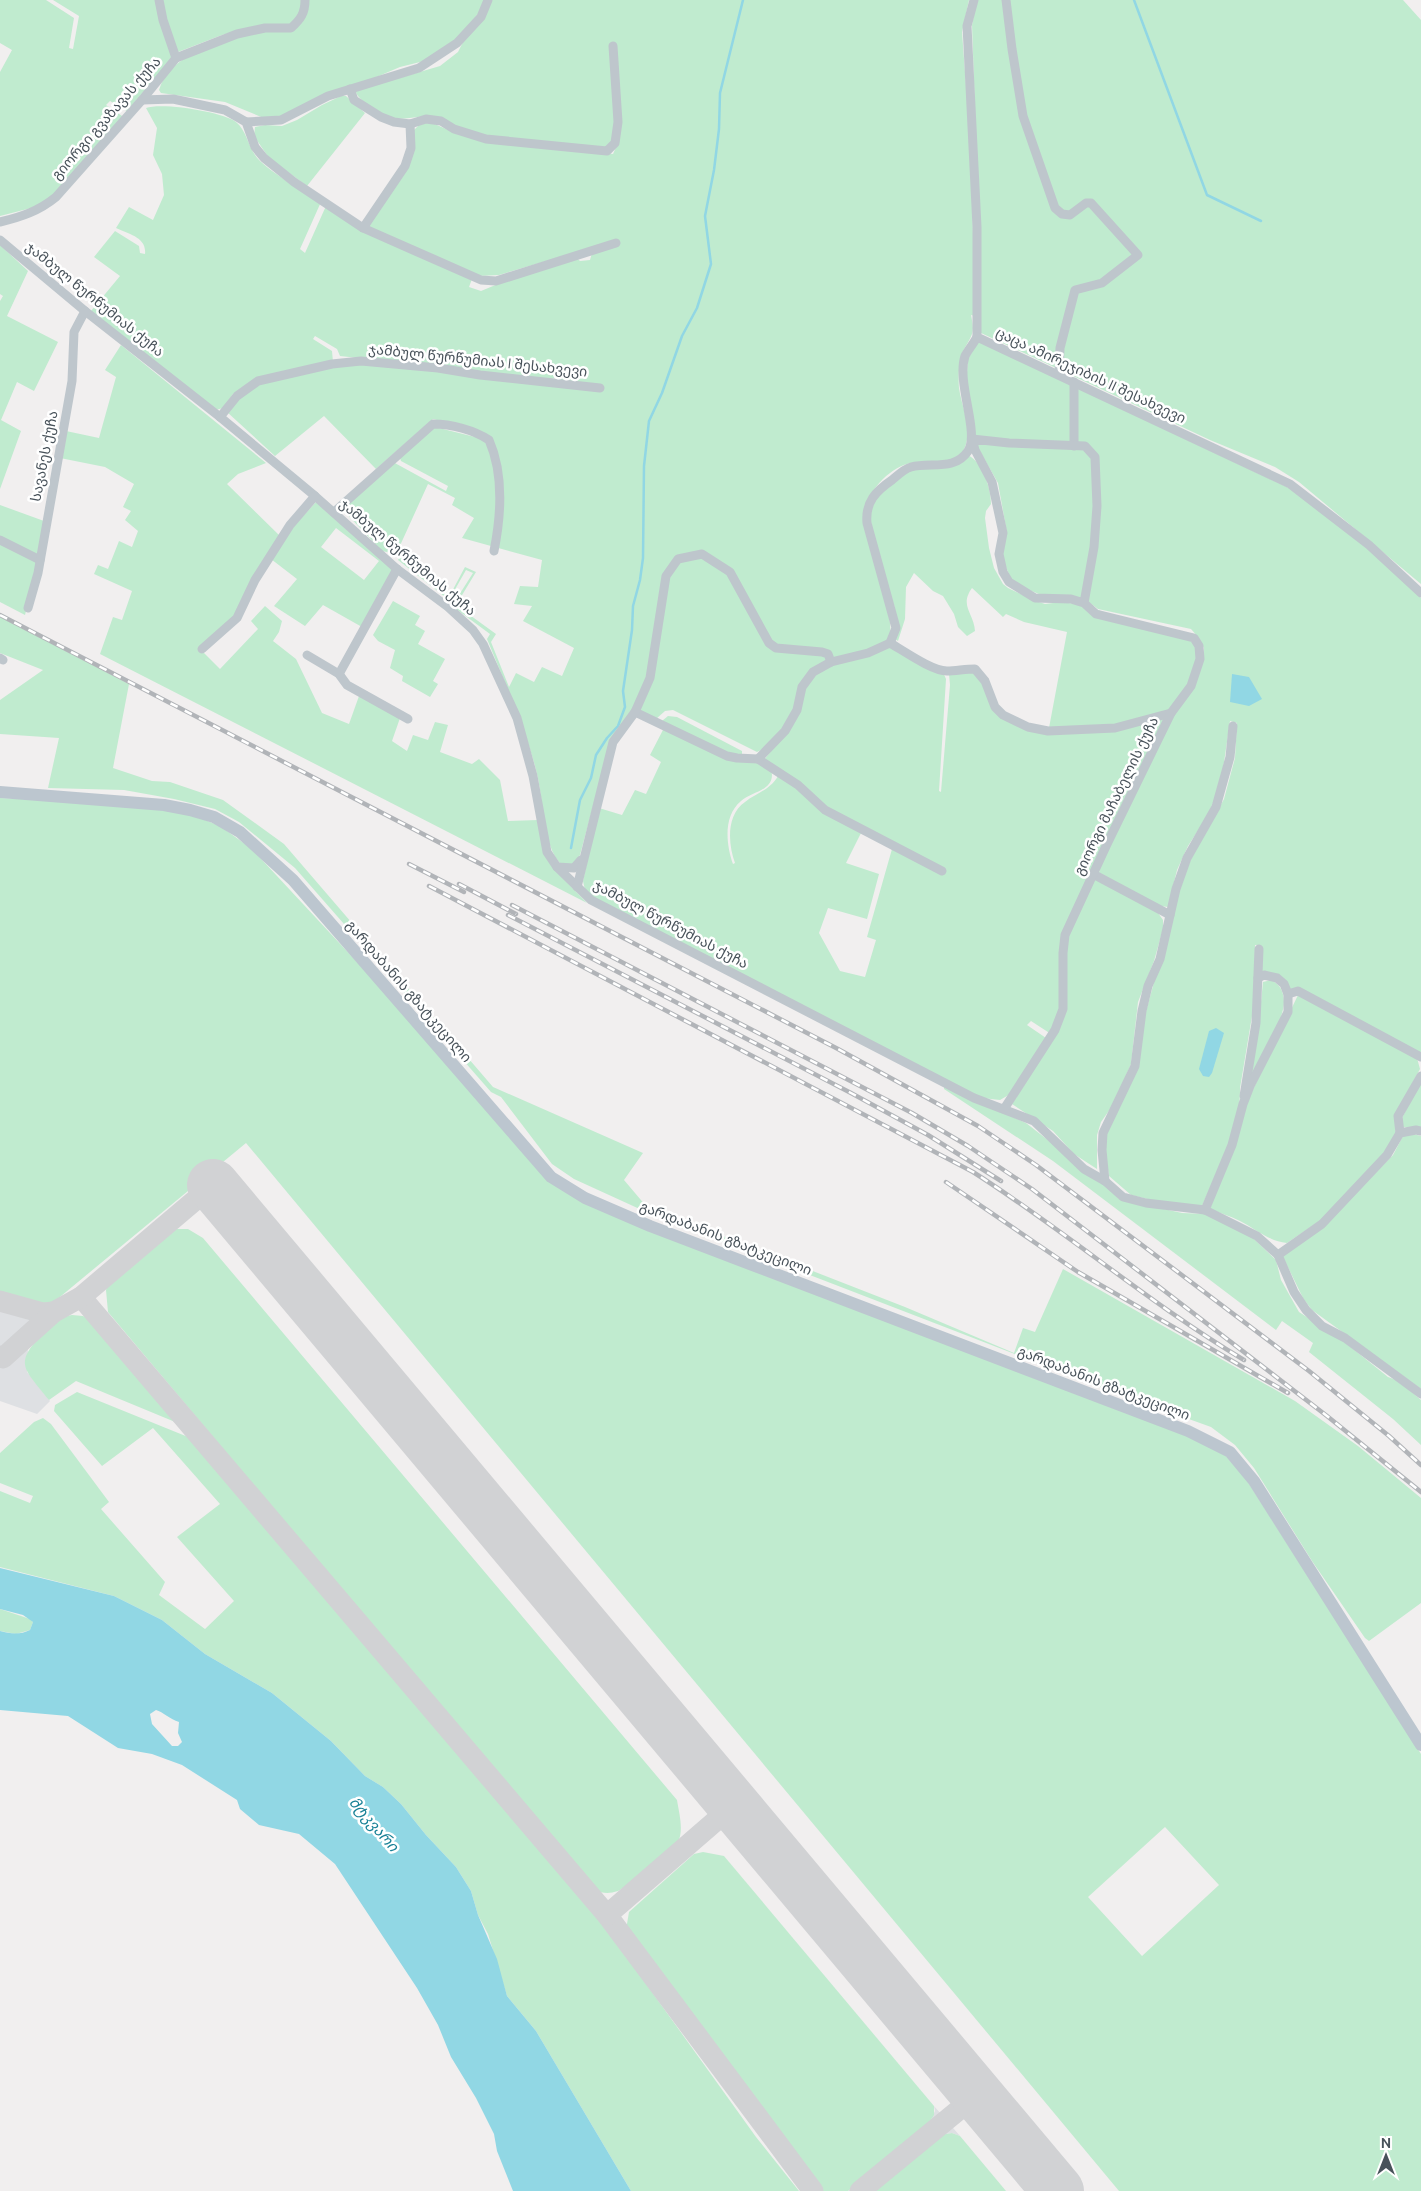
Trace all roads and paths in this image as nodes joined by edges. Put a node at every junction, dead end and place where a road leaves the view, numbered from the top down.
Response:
1 (159, 0) edge
2 (305, 0) edge
3 (488, 0) edge
4 (974, 0) edge
5 (1006, 0) edge
6 (613, 46) dead end
7 (176, 58) junction
8 (350, 90) junction
9 (142, 100) junction
10 (246, 122) junction
11 (410, 124) junction
12 (0, 222) edge
13 (363, 228) junction
14 (0, 240) edge
15 (616, 243) dead end
16 (85, 310) junction
17 (977, 337) junction
18 (1059, 374) junction
19 (1074, 382) junction
20 (600, 388) dead end
21 (220, 416) junction
22 (972, 439) junction
23 (1074, 446) junction
24 (315, 496) junction
25 (334, 512) junction
26 (0, 540) edge
27 (494, 551) dead end
28 (40, 560) junction
29 (398, 569) junction
30 (1421, 593) edge
31 (1084, 602) junction
32 (28, 608) dead end
33 (890, 643) junction
34 (202, 650) dead end
35 (307, 655) dead end
36 (831, 662) junction
37 (339, 674) junction
38 (635, 712) junction
39 (1171, 713) junction
40 (408, 719) dead end
41 (1234, 726) dead end
42 (758, 759) junction
43 (0, 792) edge
44 (585, 853) junction
45 (557, 867) junction
46 (942, 870) dead end
47 (1093, 874) junction
48 (577, 887) junction
49 (1170, 916) junction
50 (1259, 949) dead end
51 (1258, 978) junction
52 (1288, 994) junction
53 (1421, 1057) edge
54 (1421, 1076) edge
55 (1243, 1104) junction
56 (1004, 1109) junction
57 (1421, 1131) edge
58 (1400, 1134) junction
59 (1105, 1181) junction
60 (1205, 1210) junction
61 (1278, 1255) junction
62 (1421, 1394) edge
63 (1421, 1745) edge

1 - 7 street
2 - 7 street, გიორგი გვაზავას ქუჩა
3 - 8 street
4 - 17 street, ცაცა ამირეჯიბის II შესახვევი
5 - 18 street
6 - 11 street
7 - 9 street, გიორგი გვაზავას ქუჩა
8 - 10 street
8 - 11 street
9 - 10 street
9 - 12 street, გიორგი გვაზავას ქუჩა
10 - 13 street
11 - 13 street
13 - 15 street
14 - 16 street, ჯამბულ წურწუმიას ქუჩა
16 - 21 street, ჯამბულ წურწუმიას ქუჩა
16 - 28 street, სავანეს ქუჩა
17 - 18 street, ცაცა ამირეჯიბის II შესახვევი
17 - 22 street
18 - 19 street, ცაცა ამირეჯიბის II შესახვევი
19 - 23 street
19 - 30 street, ცაცა ამირეჯიბის II შესახვევი
20 - 21 street, ჯამბულ წურწუმიას I შესახვევი
21 - 24 street, ჯამბულ წურწუმიას ქუჩა
22 - 23 street
22 - 31 street
22 - 33 street
23 - 31 street
24 - 25 street, ჯამბულ წურწუმიას ქუჩა
24 - 34 street
25 - 27 street
25 - 29 street, ჯამბულ წურწუმიას ქუჩა
26 - 28 street
28 - 32 street, სავანეს ქუჩა
29 - 37 street
29 - 45 street, ჯამბულ წურწუმიას ქუჩა
31 - 39 street
33 - 36 street
33 - 39 street, გიორგი მაჩაბელის ქუჩა
35 - 37 street
36 - 38 street
36 - 42 street
37 - 40 street
38 - 42 street
38 - 44 street
39 - 47 street, გიორგი მაჩაბელის ქუჩა
41 - 49 street
42 - 46 street
43 - 63 main road, გარდაბანის გზატკეცილი
44 - 45 street
44 - 48 street
45 - 48 street, ჯამბულ წურწუმიას ქუჩა
47 - 49 street
47 - 56 street, გიორგი მაჩაბელის ქუჩა
48 - 56 street, ჯამბულ წურწუმიას ქუჩა
49 - 59 street
50 - 51 street
51 - 52 street
51 - 55 street
52 - 53 street
52 - 55 street
54 - 58 street
55 - 60 street
56 - 59 street, ჯამბულ წურწუმიას ქუჩა
57 - 58 street
58 - 61 street
59 - 60 street, ჯამბულ წურწუმიას ქუჩა
60 - 61 street, ჯამბულ წურწუმიას ქუჩა
61 - 62 street, ჯამბულ წურწუმიას ქუჩა

